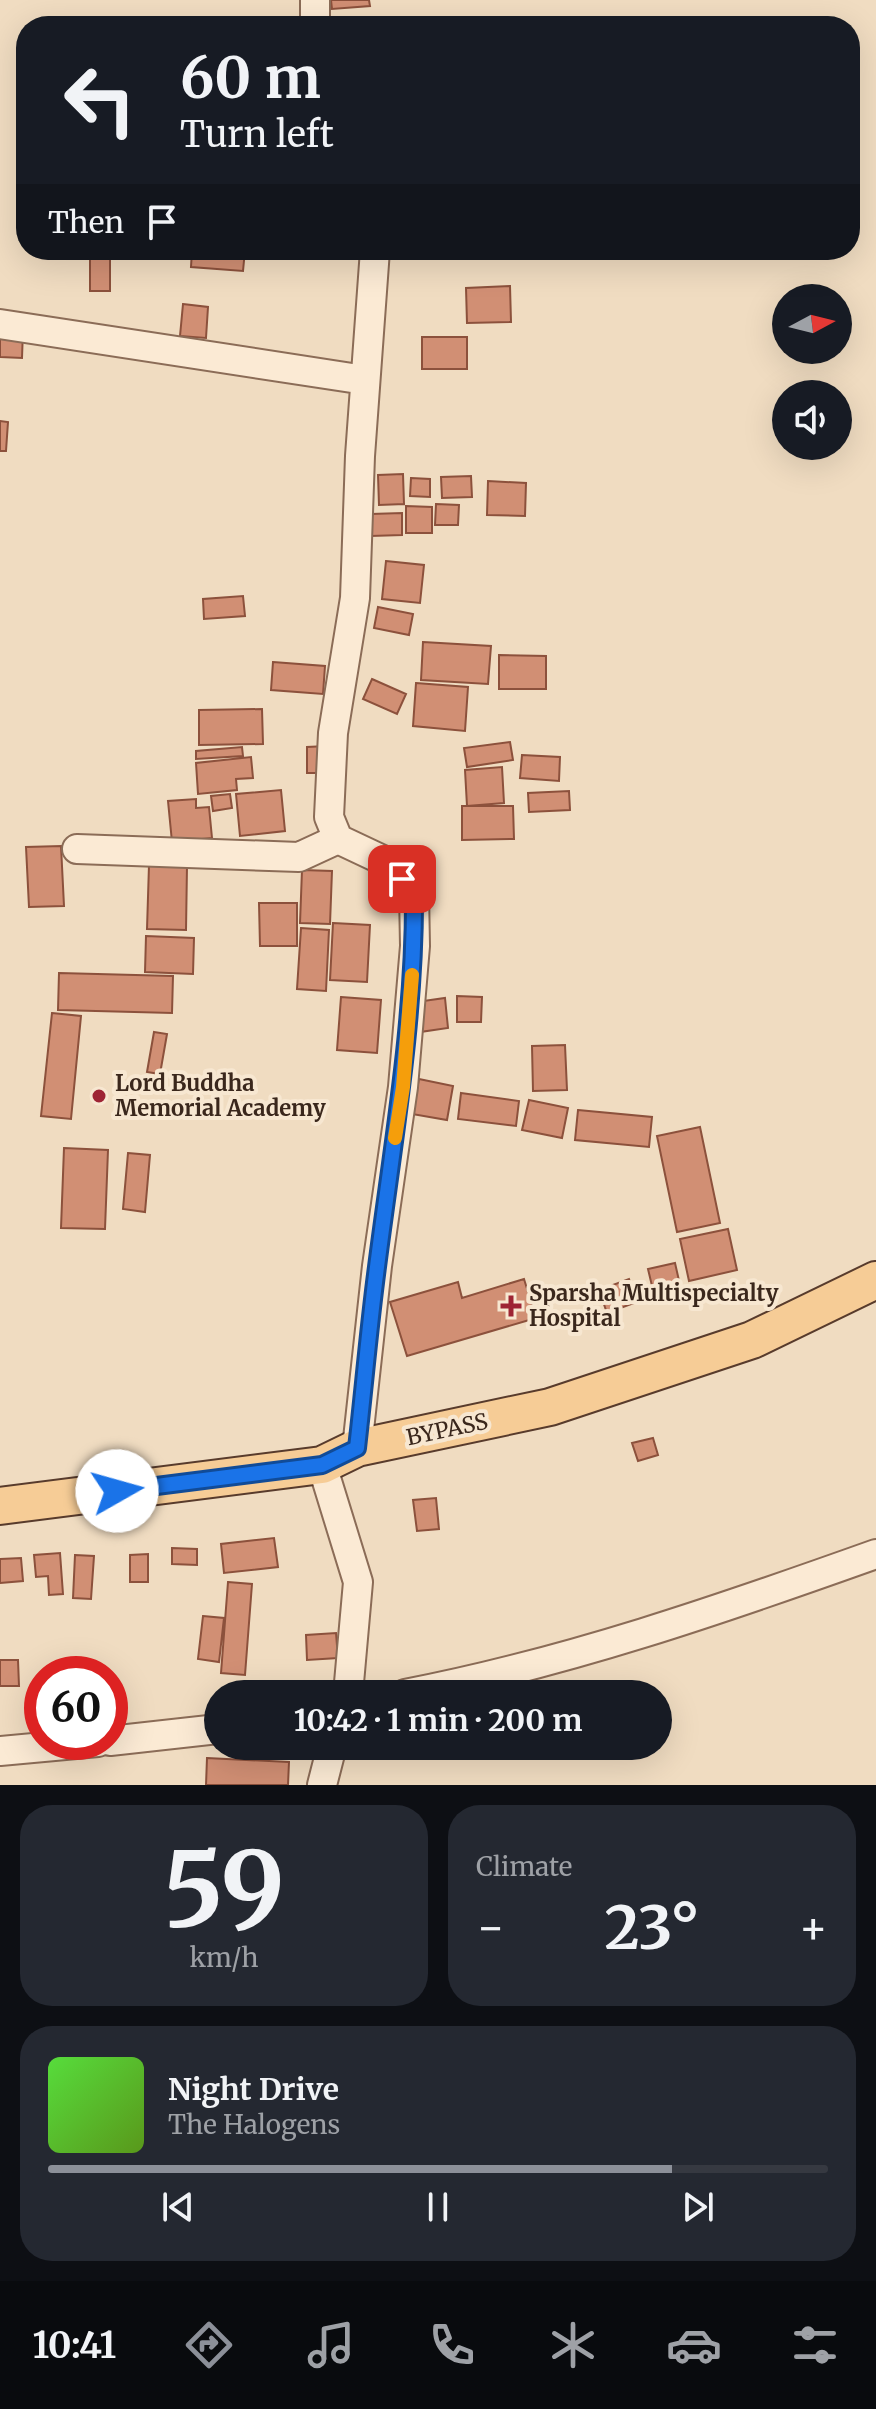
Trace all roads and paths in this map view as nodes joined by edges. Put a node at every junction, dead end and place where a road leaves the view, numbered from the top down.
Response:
1 (374, 260) edge
2 (0, 324) edge
3 (365, 380) junction
4 (338, 839) junction
5 (77, 849) dead end
6 (876, 1280) edge
7 (357, 1448) junction
8 (322, 1465) junction
9 (0, 1506) edge
10 (876, 1554) edge
11 (349, 1680) edge
12 (461, 1680) edge
13 (204, 1731) edge
14 (128, 1739) edge
15 (24, 1749) edge
16 (0, 1751) edge
17 (328, 1760) edge
18 (322, 1785) edge

1 - 3 street
2 - 3 street
3 - 4 street
4 - 5 street
4 - 7 street
6 - 7 main road, BYPASS
7 - 8 main road, BYPASS
8 - 9 main road, BYPASS
8 - 11 street
10 - 12 street
13 - 14 street
15 - 16 street
17 - 18 street

